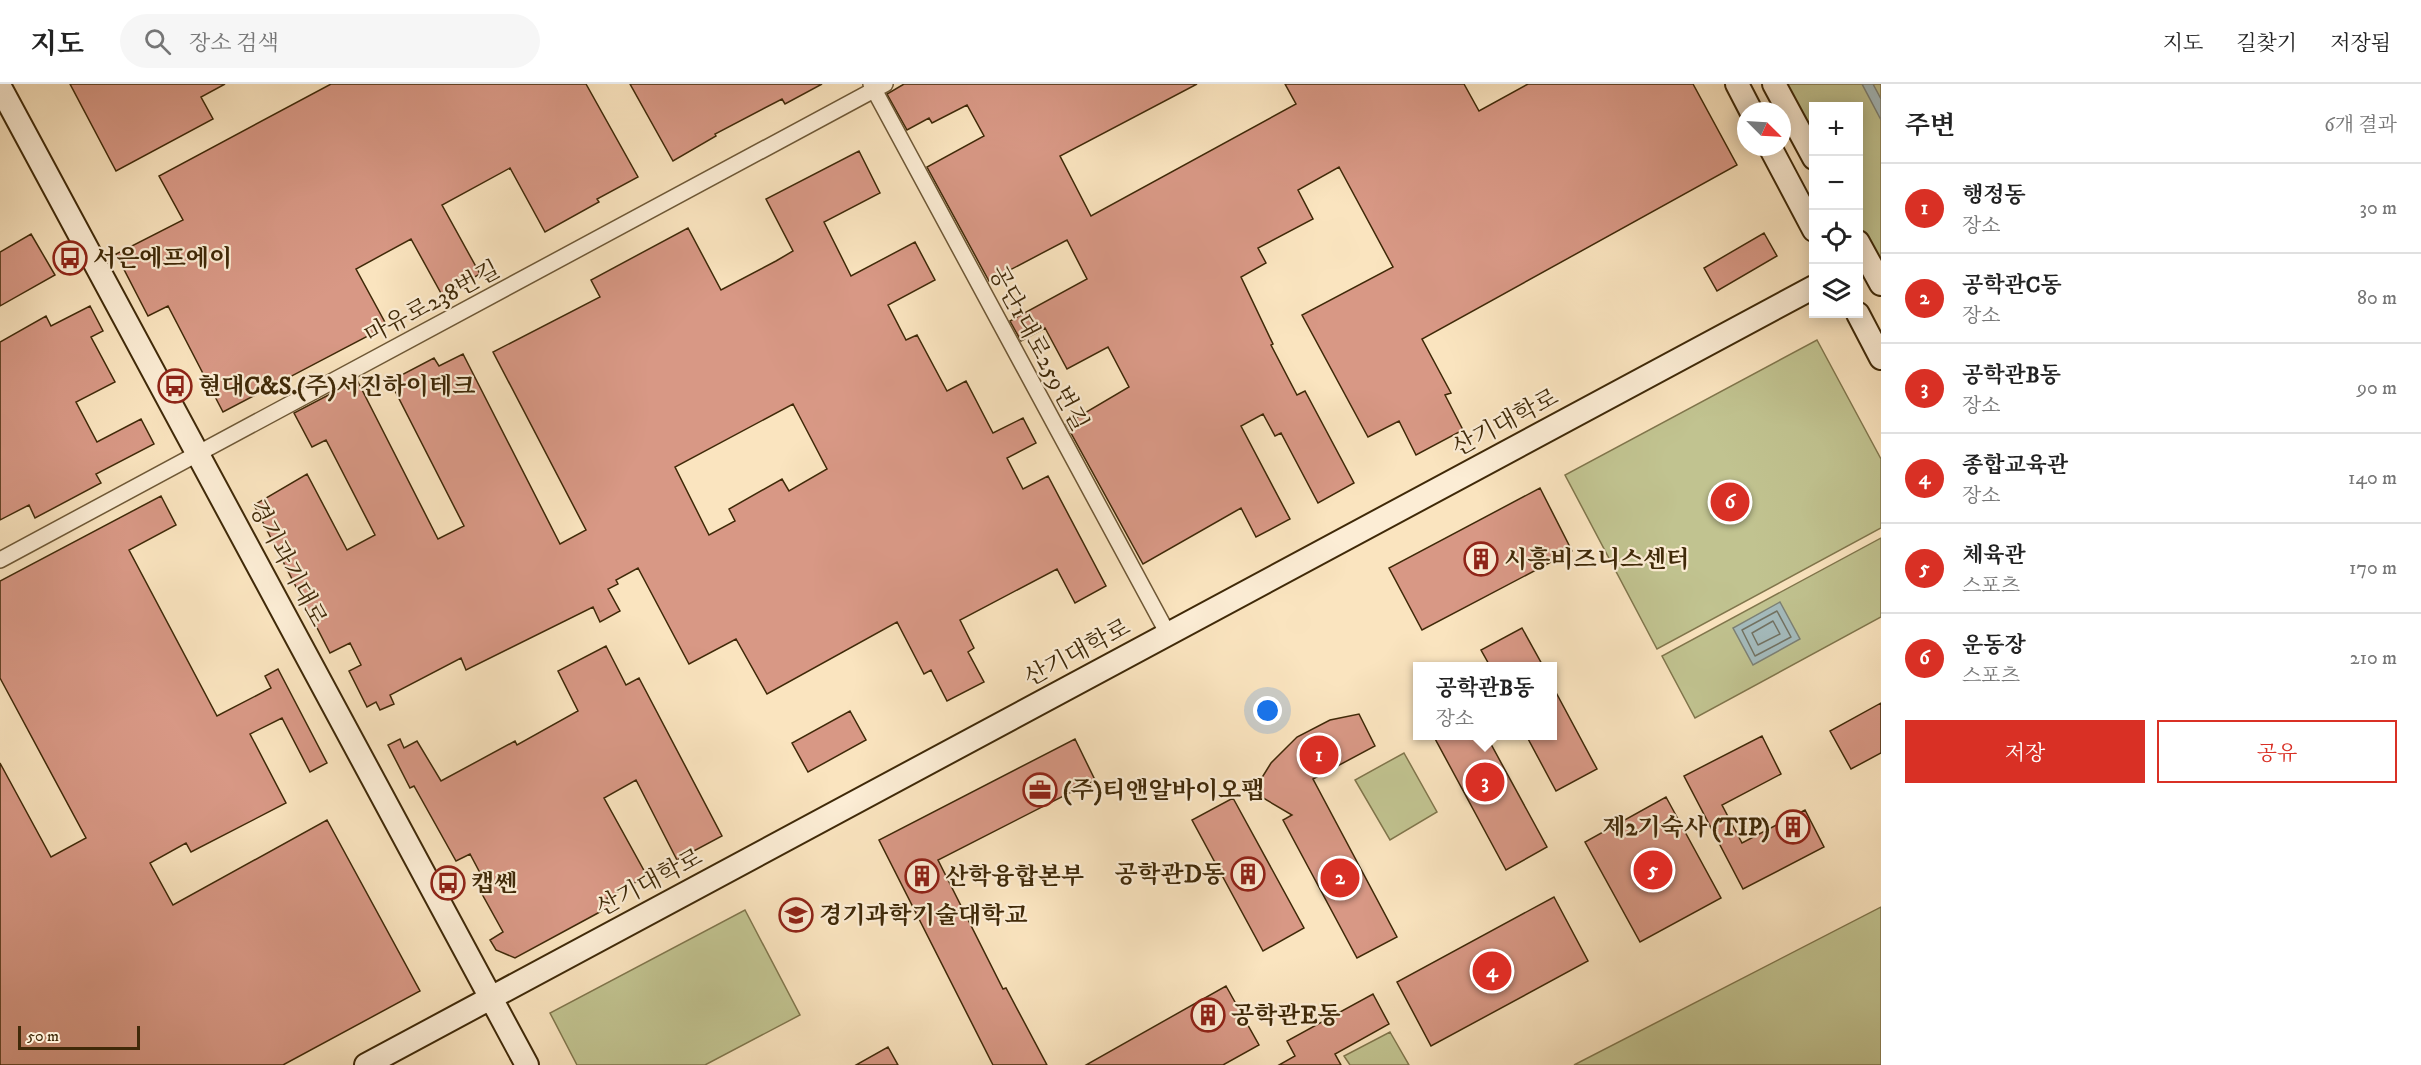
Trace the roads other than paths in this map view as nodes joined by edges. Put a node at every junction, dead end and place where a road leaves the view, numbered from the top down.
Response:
1 (1737, 84) edge
2 (1774, 84) edge
3 (876, 86) edge
4 (0, 87) edge
5 (1746, 102) edge
6 (1775, 156) edge
7 (1813, 156) edge
8 (1809, 221) edge
9 (1866, 253) edge
10 (1881, 284) edge
11 (1809, 290) edge
12 (1860, 318) edge
13 (1881, 358) edge
14 (198, 453) junction
15 (0, 560) edge
16 (1168, 634) junction
17 (492, 998) junction
18 (366, 1065) edge
19 (527, 1065) edge

1 - 5 street
2 - 7 street
3 - 14 street, 마유로238번길
3 - 16 street, 공단1대로259번길
4 - 14 street, 경기과기대로
6 - 8 street
9 - 10 street
11 - 16 street, 산기대학로
12 - 13 street
14 - 15 street, 마유로238번길
14 - 17 street, 경기과기대로
16 - 17 street, 산기대학로
17 - 18 street, 산기대학로
17 - 19 street, 경기과기대로

